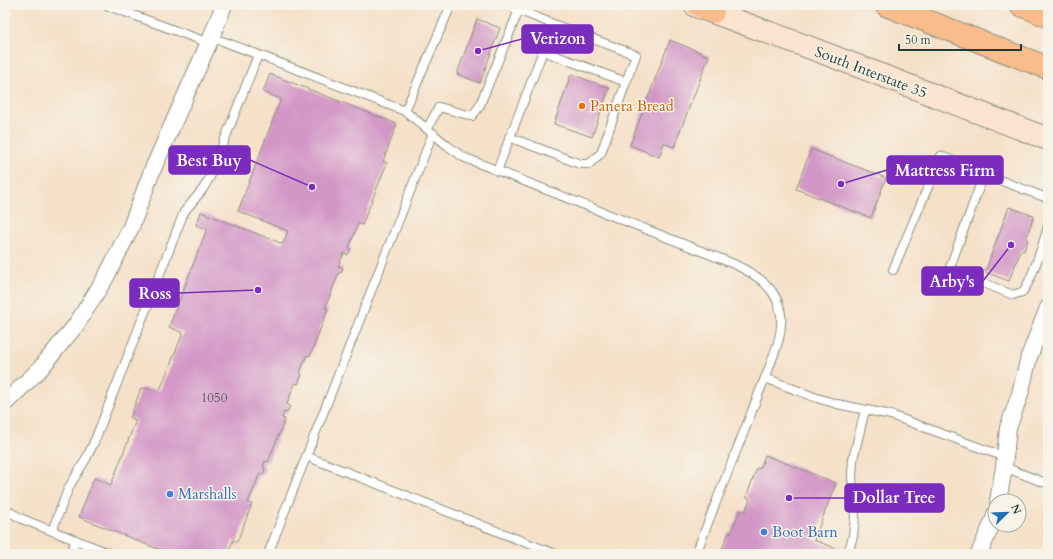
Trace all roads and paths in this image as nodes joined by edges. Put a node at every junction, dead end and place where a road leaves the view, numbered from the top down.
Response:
1 (106, 5) edge
2 (224, 5) edge
3 (450, 5) edge
4 (506, 5) edge
5 (886, 5) edge
6 (1021, 5) edge
7 (702, 7) edge
8 (519, 10) junction
9 (1048, 16) edge
10 (553, 24) junction
11 (210, 41) junction
12 (543, 51) junction
13 (258, 55) junction
14 (1048, 68) edge
15 (626, 82) junction
16 (405, 111) junction
17 (430, 131) junction
18 (509, 137) junction
19 (1048, 140) edge
20 (497, 171) junction
21 (984, 174) junction
22 (1048, 198) edge
23 (1048, 226) edge
24 (950, 269) junction
25 (894, 270) dead end
26 (942, 289) dead end
27 (1048, 308) edge
28 (765, 378) junction
29 (5, 403) edge
30 (865, 410) junction
31 (306, 456) junction
32 (1005, 462) junction
33 (1048, 484) edge
34 (999, 493) edge
35 (5, 509) edge
36 (52, 531) junction
37 (988, 533) edge
38 (76, 540) junction
39 (70, 554) edge
40 (111, 554) edge
41 (268, 554) edge
42 (555, 554) edge
43 (696, 554) edge
44 (848, 554) edge
45 (979, 554) edge

1 - 11 lane
2 - 11 street
3 - 16 lane
4 - 8 lane
5 - 14 highway
6 - 9 highway
7 - 19 main road, South Interstate 35
8 - 10 lane
8 - 17 lane
10 - 12 lane
10 - 15 lane
11 - 13 lane
11 - 29 street
12 - 15 lane
12 - 18 lane
13 - 16 lane
13 - 36 lane
15 - 18 lane
16 - 17 lane
17 - 20 lane
17 - 31 lane
18 - 20 lane
20 - 28 lane
21 - 22 lane
21 - 24 lane
21 - 25 lane
23 - 24 lane
24 - 26 lane
27 - 32 street
28 - 30 lane
28 - 43 lane
30 - 32 lane
30 - 44 lane
31 - 41 lane
31 - 42 lane
32 - 33 lane
32 - 34 street
35 - 36 lane
36 - 38 lane
37 - 45 street
38 - 39 lane
38 - 40 lane

